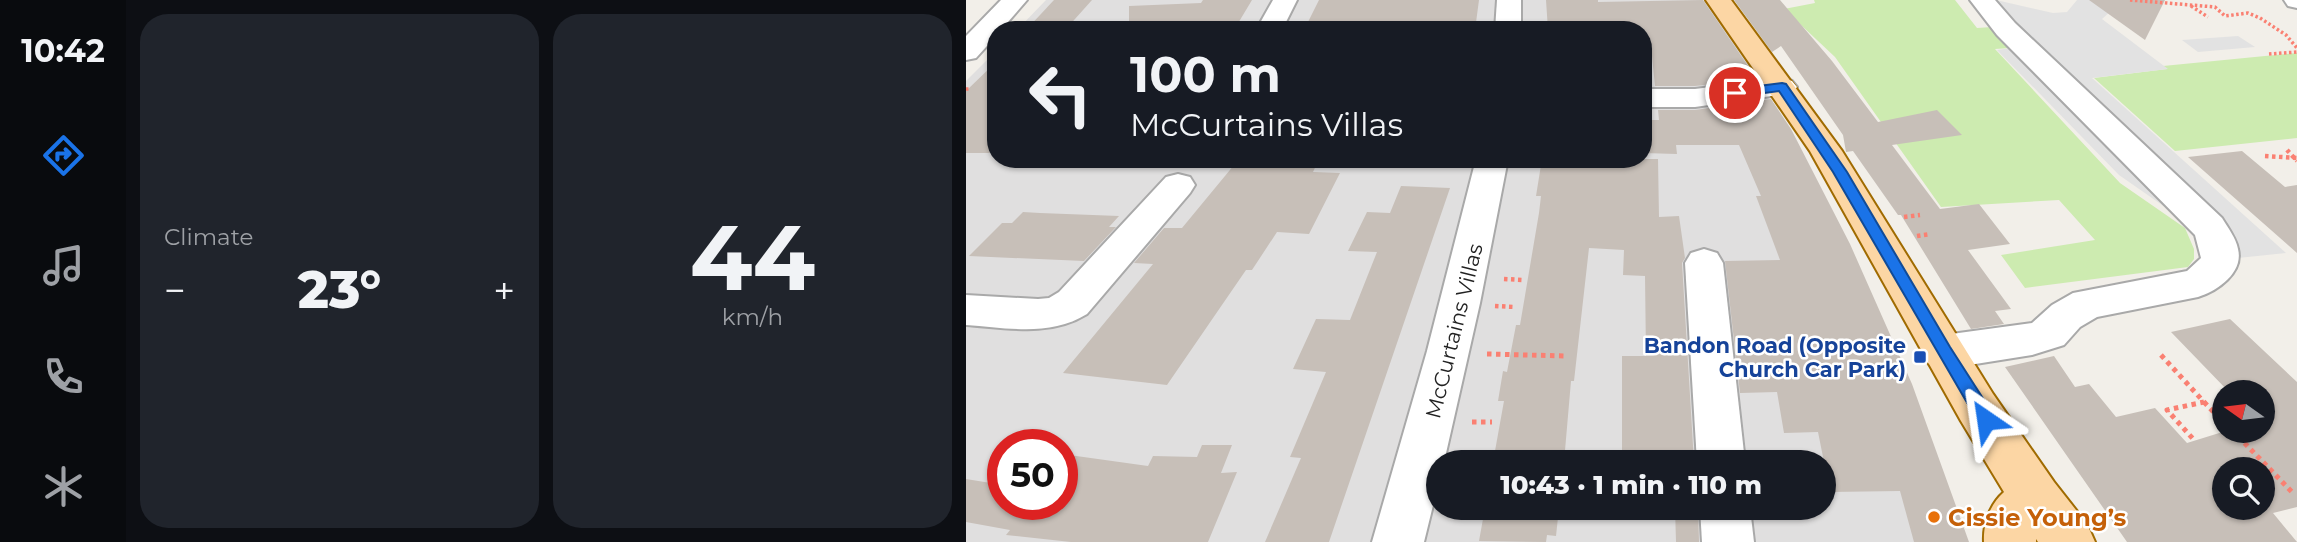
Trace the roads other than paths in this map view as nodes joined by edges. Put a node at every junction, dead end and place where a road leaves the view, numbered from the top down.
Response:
1 (1015, 0) edge
2 (1285, 0) edge
3 (1509, 0) edge
4 (1718, 0) edge
5 (1982, 0) edge
6 (995, 21) edge
7 (1274, 21) edge
8 (1508, 21) edge
9 (987, 29) edge
10 (966, 51) edge
11 (1782, 87) junction
12 (1652, 98) edge
13 (1490, 168) edge
14 (1178, 185) dead end
15 (1704, 263) dead end
16 (966, 310) edge
17 (1944, 352) junction
18 (1720, 450) edge
19 (2035, 499) junction
20 (1726, 520) edge
21 (1398, 542) edge
22 (1728, 542) edge
23 (2010, 542) edge
24 (2069, 542) edge

1 - 6 street
2 - 7 street
3 - 8 street
4 - 11 main road
5 - 17 street
9 - 10 street
11 - 12 street
11 - 17 main road
13 - 21 street, McCurtains Villas
14 - 16 street
15 - 18 street
17 - 19 main road
19 - 23 main road
19 - 24 main road
20 - 22 street

